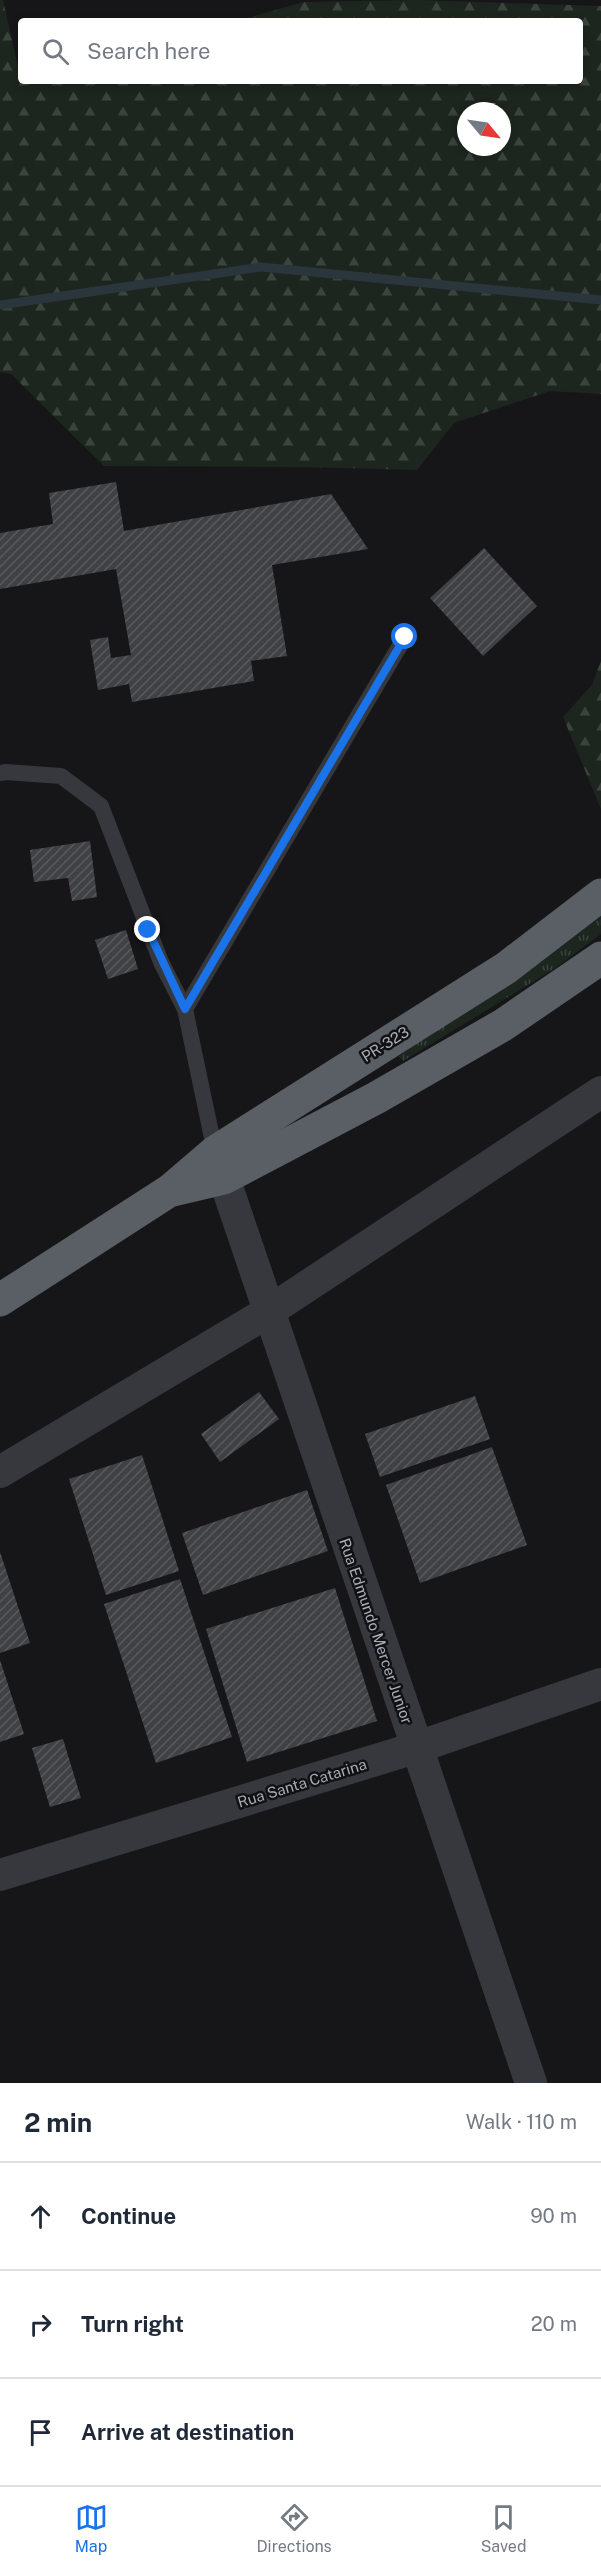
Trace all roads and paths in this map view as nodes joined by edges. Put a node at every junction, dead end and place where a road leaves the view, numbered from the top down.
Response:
1 (405, 637) dead end
2 (0, 773) edge
3 (601, 895) edge
4 (601, 958) edge
5 (185, 1009) junction
6 (601, 1092) edge
7 (219, 1165) junction
8 (0, 1300) edge
9 (268, 1312) junction
10 (0, 1472) edge
11 (601, 1684) edge
12 (415, 1748) junction
13 (0, 1875) edge
14 (531, 2083) edge

1 - 5 lane
2 - 5 lane
3 - 7 highway, PR-323
4 - 7 highway
5 - 7 lane
6 - 9 street
7 - 8 highway, PR-323
7 - 9 street, Rua Edmundo Mercer Junior
9 - 10 street
9 - 12 street, Rua Edmundo Mercer Junior
11 - 12 street, Rua Santa Catarina
12 - 13 street, Rua Santa Catarina
12 - 14 street, Rua Edmundo Mercer Junior

